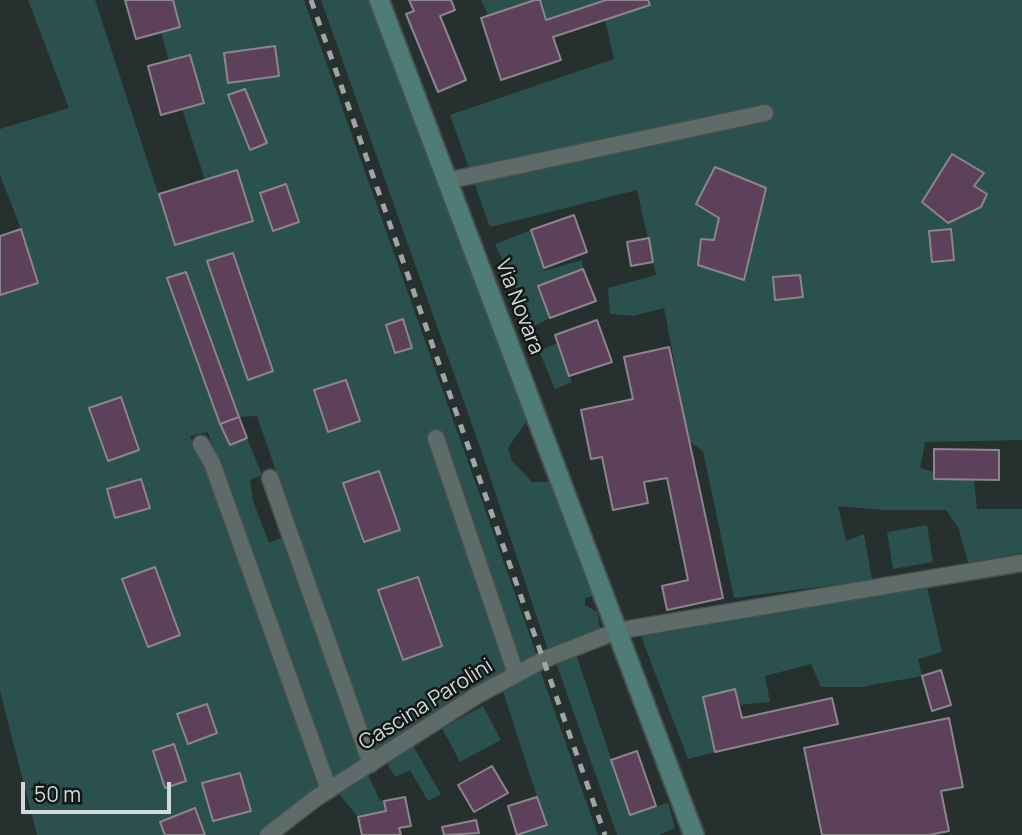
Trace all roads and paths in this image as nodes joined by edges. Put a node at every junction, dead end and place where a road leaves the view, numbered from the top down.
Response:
1 (379, 0) edge
2 (765, 113) dead end
3 (446, 181) junction
4 (436, 438) dead end
5 (201, 444) dead end
6 (271, 478) dead end
7 (1022, 564) edge
8 (617, 631) junction
9 (516, 674) junction
10 (371, 764) junction
11 (329, 790) junction
12 (268, 835) edge
13 (694, 835) edge

1 - 3 main road, Via Novara
2 - 3 street
3 - 8 main road, Via Novara
4 - 9 street
5 - 11 street
6 - 10 street
7 - 8 street
8 - 9 street, Cascina Parolini
8 - 13 main road, Via Novara
9 - 10 street, Cascina Parolini
10 - 11 street, Cascina Parolini
11 - 12 street, Cascina Parolini

